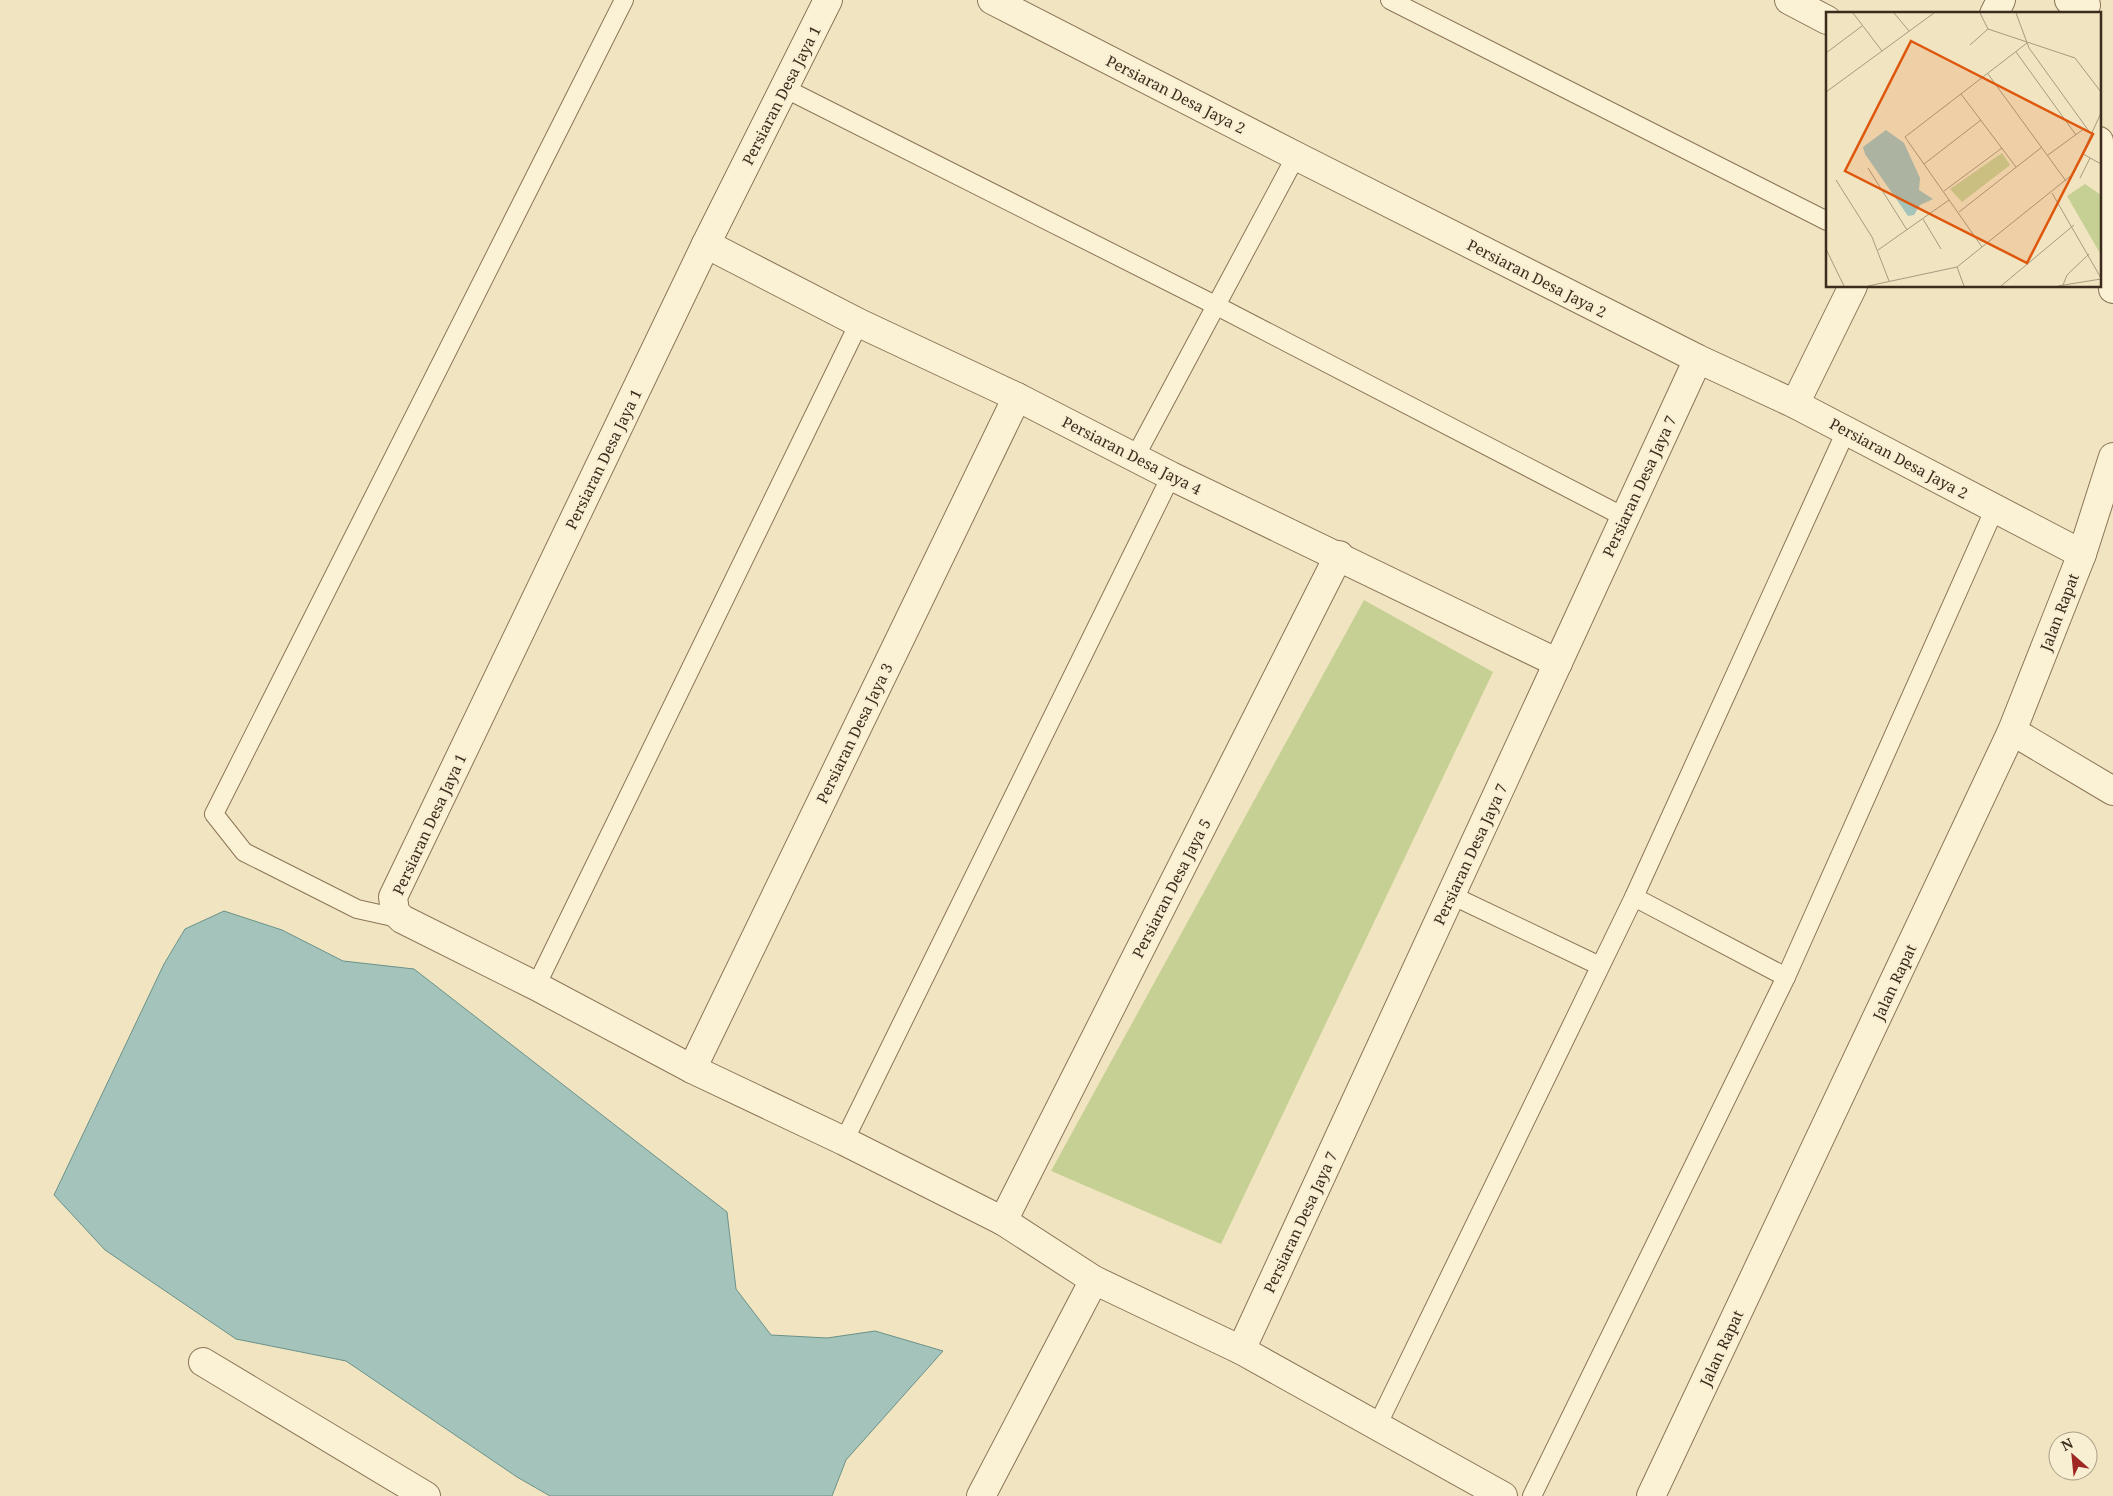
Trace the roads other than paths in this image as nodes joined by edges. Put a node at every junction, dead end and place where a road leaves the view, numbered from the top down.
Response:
1 (624, 0) edge
2 (828, 0) edge
3 (992, 0) edge
4 (1390, 0) edge
5 (1789, 0) edge
6 (2001, 0) edge
7 (1995, 12) edge
8 (1826, 19) edge
9 (784, 88) junction
10 (2100, 149) edge
11 (1296, 156) junction
12 (1826, 220) edge
13 (2110, 228) edge
14 (706, 244) junction
15 (1852, 288) edge
16 (2113, 289) edge
17 (1215, 304) junction
18 (859, 323) junction
19 (1698, 359) junction
20 (1017, 397) junction
21 (1796, 404) junction
22 (1846, 431) junction
23 (1135, 457) junction
24 (2113, 457) edge
25 (1171, 476) junction
26 (1995, 508) junction
27 (1624, 517) junction
28 (2082, 554) junction
29 (1338, 555) junction
30 (1558, 664) junction
31 (2012, 731) junction
32 (2113, 791) edge
33 (1451, 895) junction
34 (1634, 897) junction
35 (402, 919) junction
36 (1600, 966) junction
37 (1786, 977) junction
38 (536, 986) junction
39 (692, 1069) junction
40 (844, 1141) junction
41 (1002, 1221) junction
42 (1094, 1280) junction
43 (1241, 1350) junction
44 (202, 1362) dead end
45 (1377, 1426) junction
46 (426, 1496) edge
47 (982, 1496) edge
48 (1503, 1496) edge
49 (1532, 1496) edge
50 (1651, 1496) edge

1 - 35 lane
2 - 9 street, Persiaran Desa Jaya 1
3 - 11 street, Persiaran Desa Jaya 2
4 - 12 lane
5 - 8 street
6 - 7 street
9 - 14 street, Persiaran Desa Jaya 1
9 - 17 lane
10 - 13 street
11 - 17 lane
11 - 19 street, Persiaran Desa Jaya 2
13 - 16 street
14 - 18 street, Persiaran Desa Jaya 4
14 - 35 street, Persiaran Desa Jaya 1
15 - 21 street
17 - 23 lane
17 - 27 lane
18 - 20 street, Persiaran Desa Jaya 4
18 - 38 lane
19 - 21 street, Persiaran Desa Jaya 2
19 - 27 street, Persiaran Desa Jaya 7
20 - 23 street, Persiaran Desa Jaya 4
20 - 39 street, Persiaran Desa Jaya 3
21 - 22 street, Persiaran Desa Jaya 2
22 - 26 street, Persiaran Desa Jaya 2
22 - 34 lane
23 - 25 street, Persiaran Desa Jaya 4
24 - 28 street, Jalan Rapat
25 - 29 street, Persiaran Desa Jaya 4
25 - 40 lane
26 - 28 street, Persiaran Desa Jaya 2
26 - 37 lane
27 - 30 street, Persiaran Desa Jaya 7
28 - 31 street, Jalan Rapat
29 - 30 street, Persiaran Desa Jaya 4
29 - 41 street, Persiaran Desa Jaya 5
30 - 33 street, Persiaran Desa Jaya 7
31 - 32 street
31 - 50 street, Jalan Rapat
33 - 36 lane
33 - 43 street, Persiaran Desa Jaya 7
34 - 36 lane
34 - 37 lane
35 - 38 street
36 - 45 lane
37 - 49 lane
38 - 39 street
39 - 40 street
40 - 41 street
41 - 42 street
42 - 43 street
42 - 47 street
43 - 45 street
44 - 46 street
45 - 48 street

